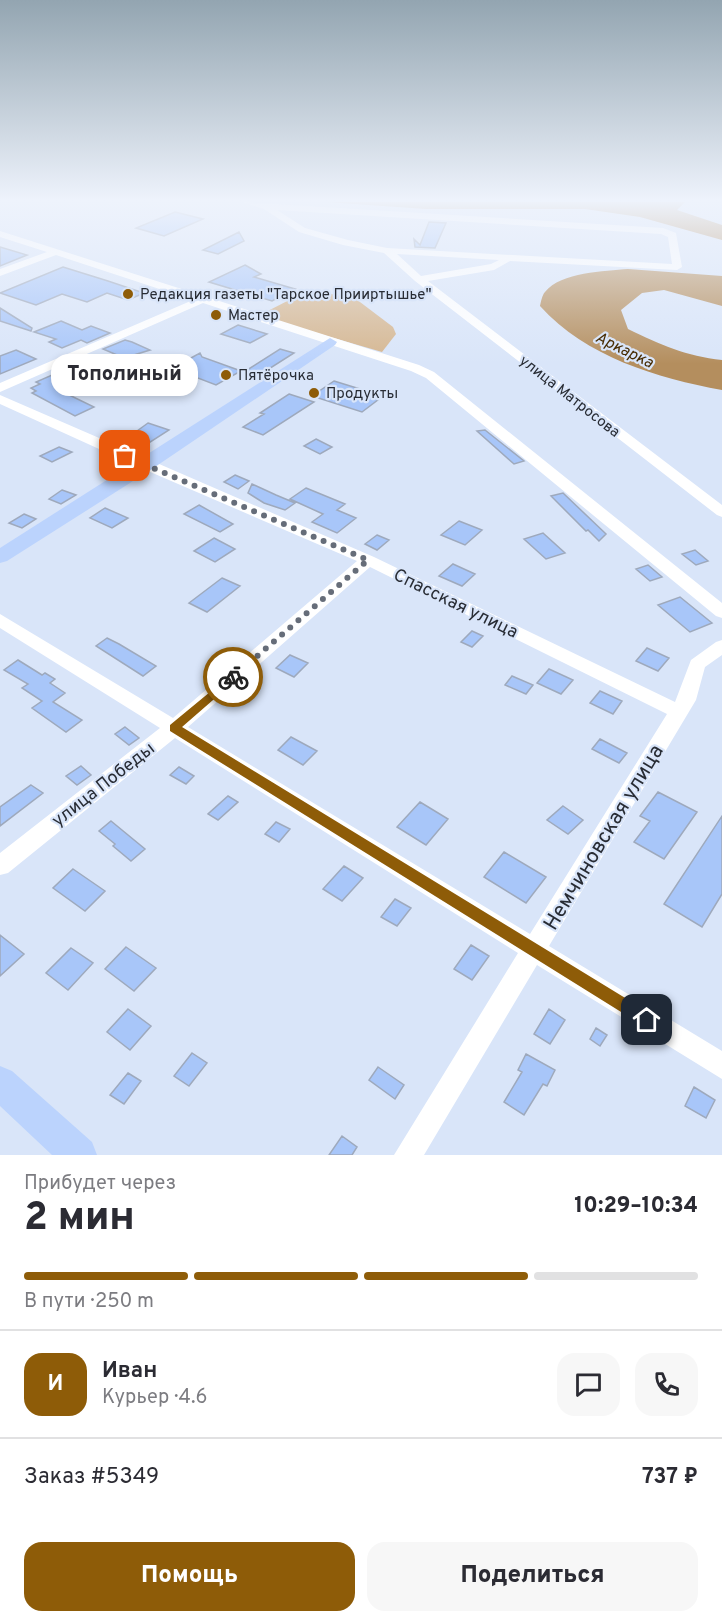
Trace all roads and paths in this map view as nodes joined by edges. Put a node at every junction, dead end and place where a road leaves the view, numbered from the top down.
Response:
1 (46, 256) edge
2 (63, 256) edge
3 (393, 256) edge
4 (471, 256) edge
5 (676, 256) edge
6 (507, 258) junction
7 (0, 273) edge
8 (419, 279) junction
9 (201, 300) junction
10 (330, 342) junction
11 (0, 388) edge
12 (0, 399) edge
13 (146, 465) junction
14 (722, 512) edge
15 (0, 557) edge
16 (368, 560) junction
17 (722, 612) edge
18 (0, 620) edge
19 (722, 646) edge
20 (679, 712) junction
21 (174, 728) junction
22 (0, 866) edge
23 (535, 950) junction
24 (722, 1066) edge
25 (0, 1083) edge
26 (79, 1155) edge
27 (408, 1155) edge

1 - 7 street
2 - 9 street
3 - 8 street, улица Матросова
4 - 6 street
5 - 6 street
6 - 8 street
8 - 14 street, улица Матросова
9 - 10 street
9 - 11 street
10 - 13 main road
10 - 17 street
12 - 13 street, Спасская улица
13 - 15 main road
13 - 16 street, Спасская улица
16 - 20 street, Спасская улица
16 - 21 street, улица Победы
18 - 21 street
19 - 20 street, Немчиновская улица
20 - 23 street, Немчиновская улица
21 - 22 street, улица Победы
21 - 23 street
23 - 24 street
23 - 27 street, Немчиновская улица
25 - 26 main road

